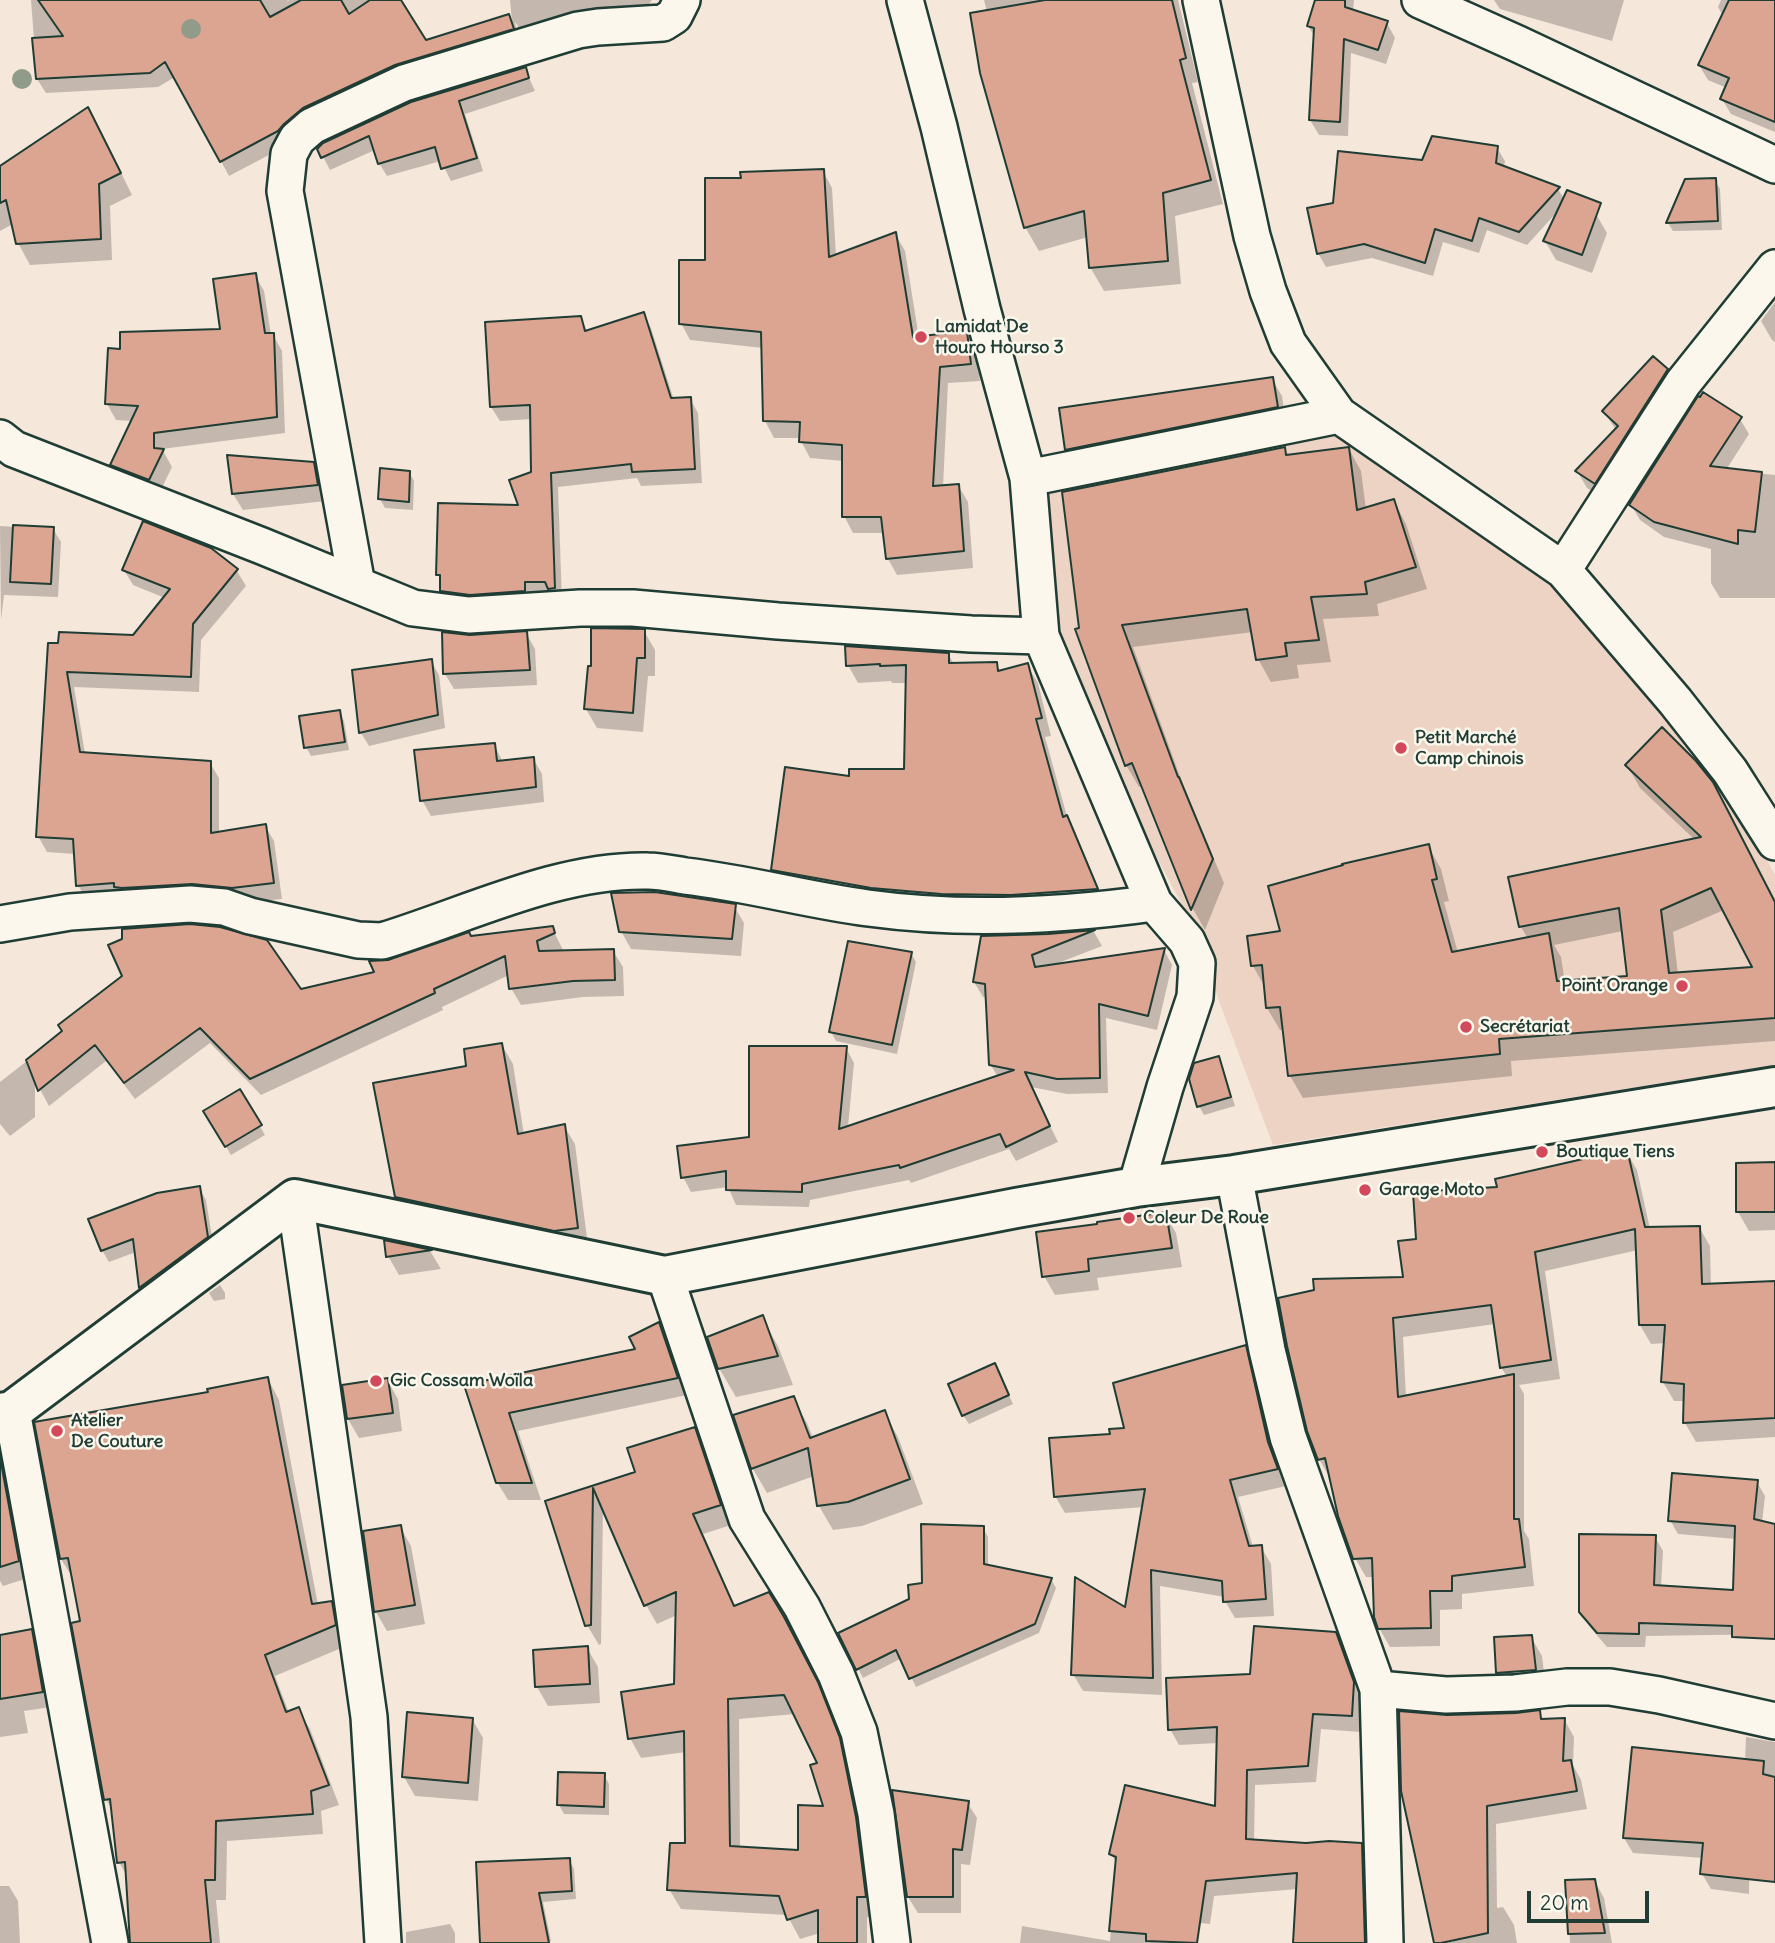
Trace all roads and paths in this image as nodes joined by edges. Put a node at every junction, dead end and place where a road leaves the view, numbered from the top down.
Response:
1 (682, 0) edge
2 (905, 0) edge
3 (1200, 0) edge
4 (1420, 0) edge
5 (1775, 165) edge
6 (1775, 268) edge
7 (1339, 415) junction
8 (0, 439) edge
9 (1028, 478) junction
10 (1563, 570) junction
11 (357, 585) junction
12 (1041, 636) junction
13 (1770, 824) edge
14 (1154, 903) junction
15 (0, 924) edge
16 (1775, 1087) edge
17 (1234, 1175) junction
18 (1136, 1187) junction
19 (295, 1199) junction
20 (665, 1276) junction
21 (6, 1412) edge
22 (1378, 1689) junction
23 (1775, 1721) edge
24 (110, 1943) edge
25 (383, 1943) edge
26 (892, 1943) edge
27 (1385, 1943) edge

1 - 11 street
2 - 9 street
3 - 7 street
4 - 5 street
6 - 10 street
7 - 9 street
7 - 10 street
8 - 11 street
9 - 12 street
10 - 13 street
11 - 12 street
12 - 14 street
14 - 15 street
14 - 18 street
16 - 17 main road
17 - 18 main road
17 - 22 street
18 - 20 main road
19 - 20 main road
19 - 21 main road
19 - 25 street
20 - 26 street
21 - 24 street
22 - 23 street
22 - 27 street

